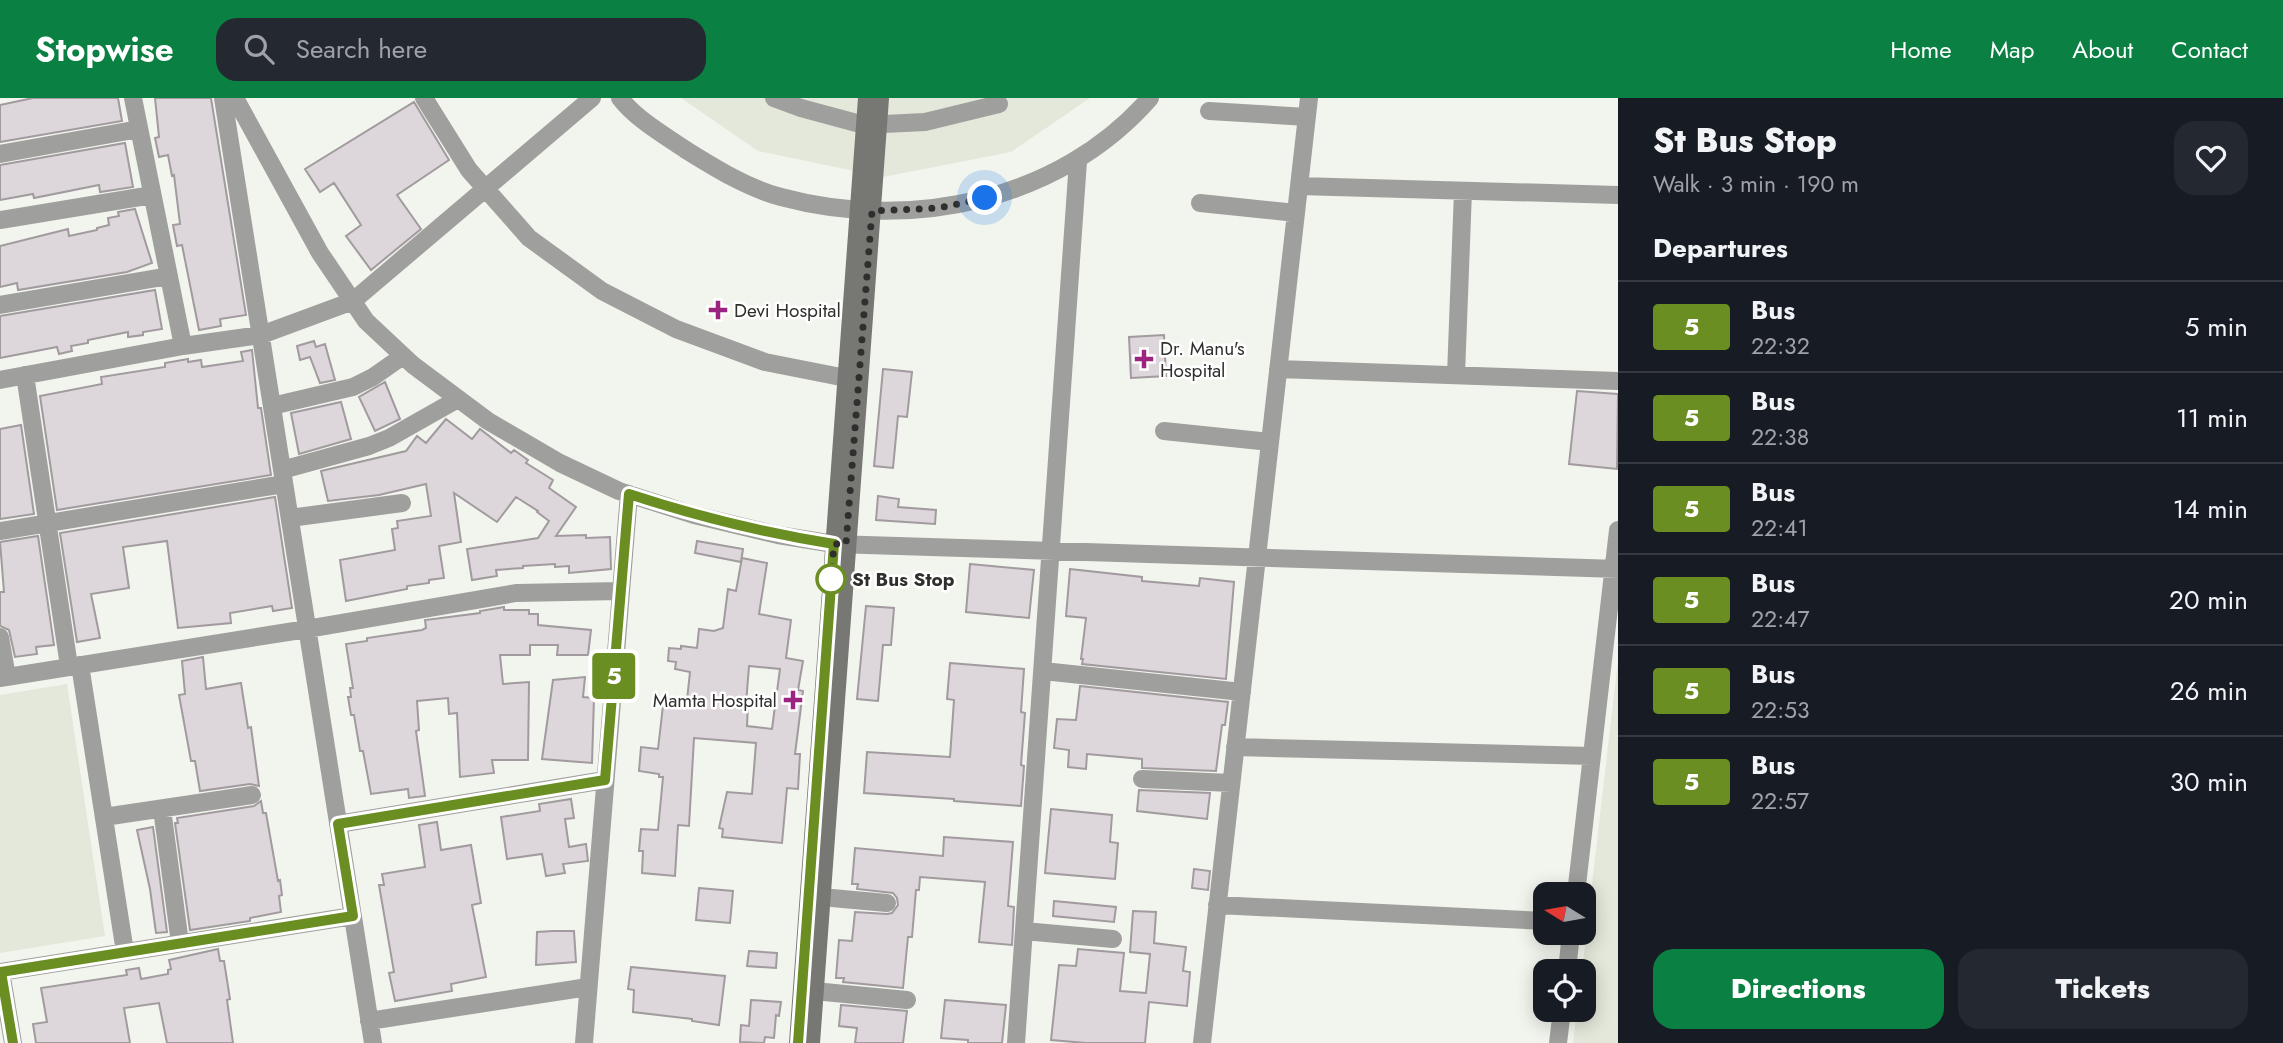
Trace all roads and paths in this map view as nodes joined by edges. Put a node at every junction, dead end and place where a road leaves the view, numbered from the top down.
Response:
1 (133, 98) edge
2 (223, 98) edge
3 (236, 98) edge
4 (424, 98) edge
5 (593, 98) edge
6 (620, 98) edge
7 (774, 98) edge
8 (867, 98) edge
9 (880, 98) edge
10 (1150, 98) edge
11 (1309, 98) edge
12 (999, 104) dead end
13 (1209, 111) dead end
14 (1307, 117) junction
15 (871, 125) junction
16 (139, 129) junction
17 (0, 153) edge
18 (1078, 160) junction
19 (1299, 186) junction
20 (486, 189) junction
21 (1464, 191) junction
22 (152, 195) junction
23 (1618, 195) edge
24 (1200, 203) dead end
25 (865, 211) junction
26 (1296, 213) junction
27 (0, 220) edge
28 (169, 276) junction
29 (353, 302) junction
30 (0, 305) edge
31 (261, 335) junction
32 (183, 346) junction
33 (403, 356) junction
34 (1278, 369) junction
35 (25, 375) junction
36 (1456, 375) junction
37 (846, 378) junction
38 (0, 380) edge
39 (1618, 382) edge
40 (458, 399) junction
41 (272, 406) junction
42 (1164, 431) dead end
43 (1270, 442) junction
44 (283, 477) junction
45 (629, 494) junction
46 (402, 503) dead end
47 (290, 518) junction
48 (47, 523) junction
49 (1618, 530) edge
50 (0, 531) edge
51 (840, 544) junction
52 (1051, 550) junction
53 (1257, 557) junction
54 (1616, 569) edge
55 (621, 591) junction
56 (307, 629) junction
57 (0, 637) edge
58 (74, 665) junction
59 (1042, 671) junction
60 (3, 678) edge
61 (1241, 692) junction
62 (1235, 747) junction
63 (1592, 756) junction
64 (1142, 779) dead end
65 (605, 780) junction
66 (1231, 783) junction
67 (252, 795) dead end
68 (162, 808) junction
69 (104, 817) junction
70 (338, 824) junction
71 (1577, 882) edge
72 (821, 897) junction
73 (887, 903) dead end
74 (1217, 905) junction
75 (353, 916) junction
76 (1533, 920) edge
77 (1024, 931) junction
78 (1113, 939) dead end
79 (180, 943) junction
80 (125, 952) junction
81 (1, 972) edge
82 (588, 986) junction
83 (814, 991) junction
84 (907, 1000) dead end
85 (369, 1021) junction
86 (1561, 1022) edge
87 (13, 1043) edge
88 (373, 1043) edge
89 (584, 1043) edge
90 (798, 1043) edge
91 (811, 1043) edge
92 (1016, 1043) edge
93 (1202, 1043) edge
94 (1558, 1043) edge

1 - 16 street
2 - 31 street
3 - 29 street
4 - 20 street
5 - 20 street
6 - 25 street
7 - 15 street
8 - 15 main road
9 - 15 main road
10 - 18 street
11 - 14 street
12 - 15 street
13 - 14 street
14 - 19 street
15 - 25 main road
16 - 17 street
16 - 22 street
18 - 25 street
18 - 52 street
19 - 21 street
19 - 26 street
20 - 29 street
20 - 37 street
21 - 23 street
21 - 36 street
22 - 27 street
22 - 28 street
24 - 26 street
25 - 37 main road
25 - 51 main road
26 - 34 street
28 - 30 street
28 - 32 street
29 - 31 street
29 - 33 street
31 - 32 street
31 - 41 street
32 - 35 street
33 - 40 street
33 - 41 street
34 - 36 street
34 - 43 street
35 - 38 street
35 - 48 street
36 - 39 street
37 - 51 main road
40 - 44 street
40 - 45 street
41 - 44 street
42 - 43 street
43 - 53 street
44 - 47 street
44 - 48 street
45 - 51 street
45 - 55 street
46 - 47 street
47 - 56 street
48 - 50 street
48 - 58 street
49 - 54 street
51 - 52 street
51 - 72 main road
51 - 90 main road
52 - 53 street
52 - 59 street
53 - 54 street
53 - 61 street
54 - 63 street
55 - 56 street
55 - 65 street
56 - 58 street
56 - 70 street
57 - 60 street
58 - 60 street
58 - 69 street
59 - 61 street
59 - 77 street
61 - 62 street
62 - 63 street
62 - 66 street
63 - 71 street
64 - 66 street
65 - 70 street
65 - 82 street
66 - 74 street
67 - 68 street
68 - 69 street
68 - 79 street
69 - 80 street
70 - 75 street
72 - 73 street
72 - 83 main road
74 - 76 street
74 - 93 street
75 - 79 street
75 - 85 street
77 - 78 street
77 - 92 street
79 - 80 street
80 - 81 street
81 - 87 street
82 - 85 street
82 - 89 street
83 - 84 street
83 - 91 main road
85 - 88 street
86 - 94 street

